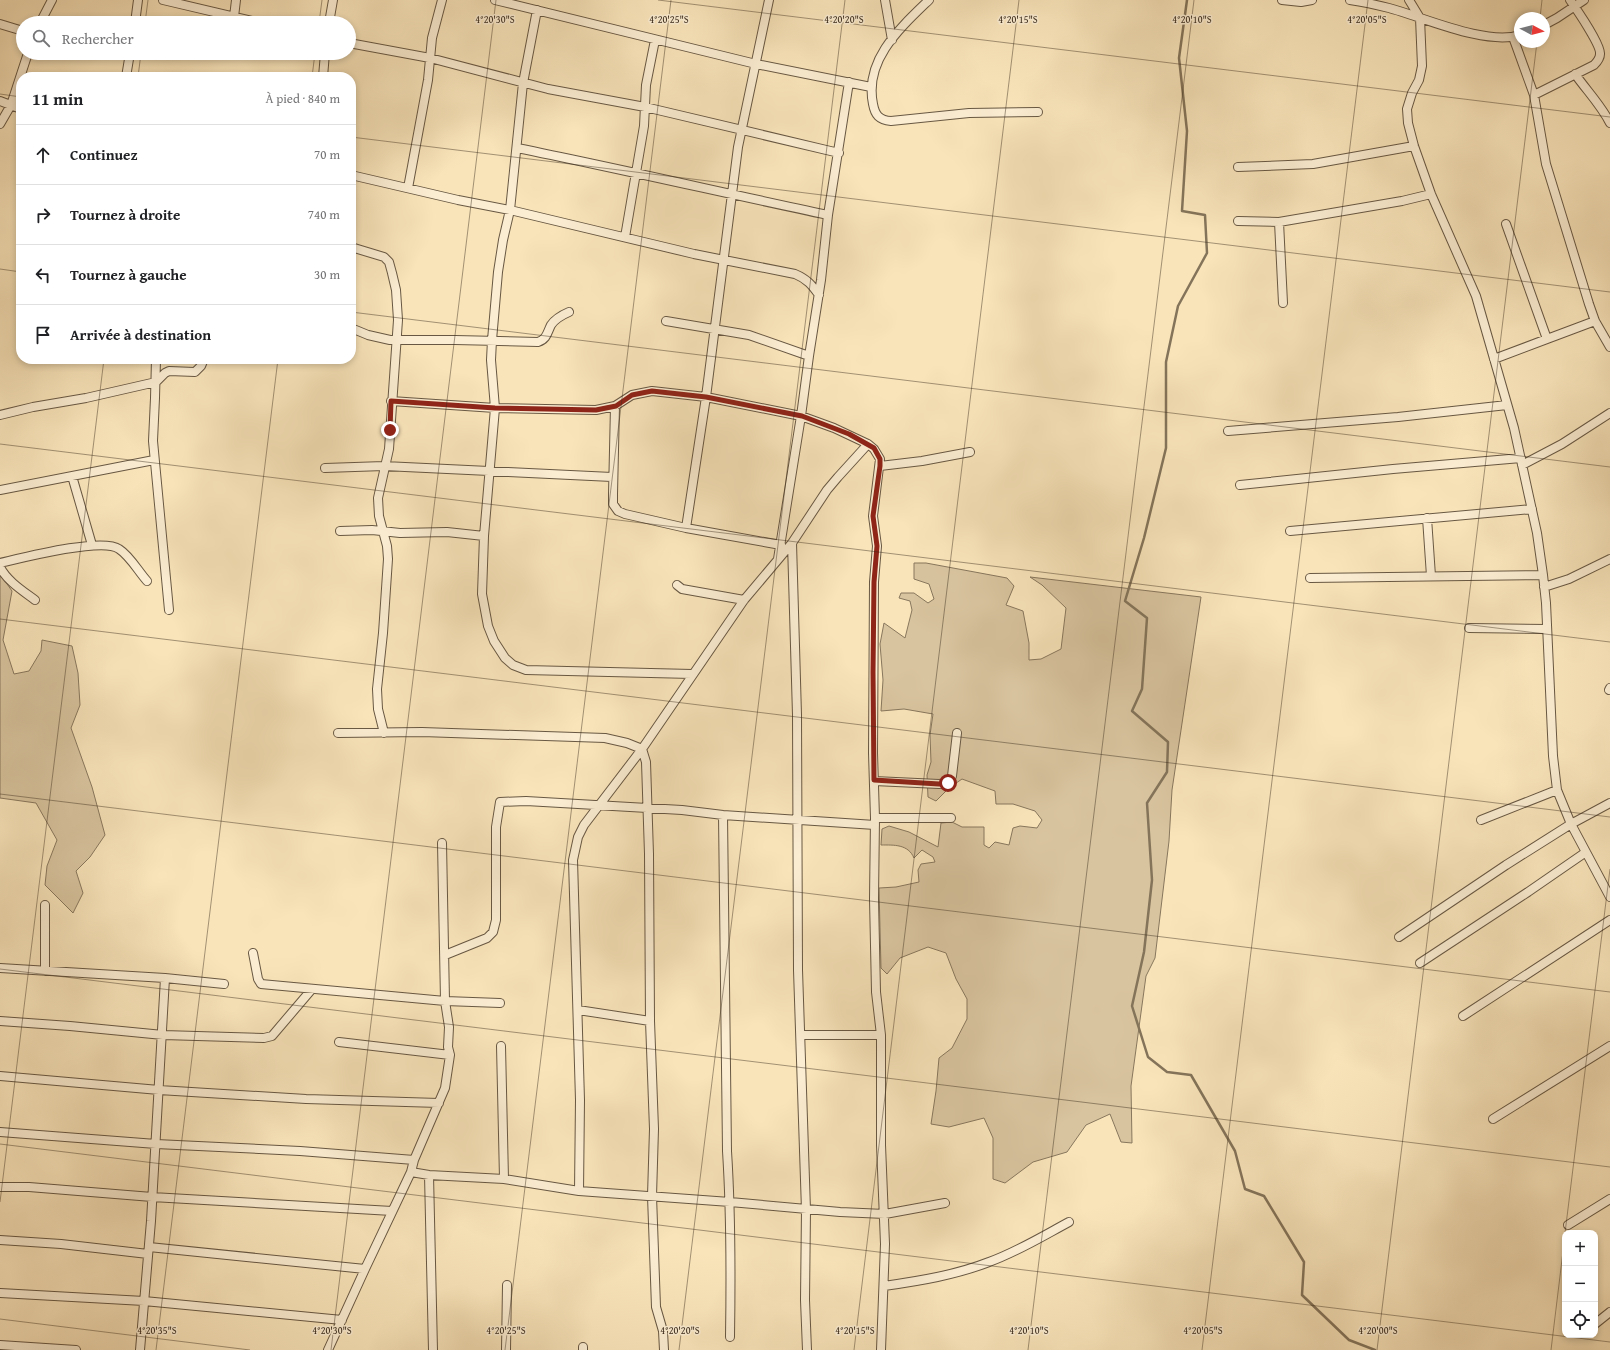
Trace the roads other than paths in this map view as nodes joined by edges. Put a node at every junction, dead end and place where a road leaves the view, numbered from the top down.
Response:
1 (52, 0) edge
2 (138, 0) edge
3 (163, 0) edge
4 (236, 0) edge
5 (333, 0) edge
6 (442, 0) edge
7 (495, 0) edge
8 (769, 0) edge
9 (885, 0) edge
10 (929, 0) edge
11 (1282, 0) edge
12 (1312, 0) edge
13 (1350, 0) edge
14 (1409, 0) edge
15 (1584, 0) edge
16 (1573, 3) edge
17 (537, 10) junction
18 (44, 16) edge
19 (136, 16) edge
20 (230, 16) edge
21 (234, 16) edge
22 (330, 16) edge
23 (1420, 18) junction
24 (1550, 20) edge
25 (0, 24) edge
26 (16, 29) edge
27 (1514, 36) edge
28 (655, 40) junction
29 (892, 40) junction
30 (356, 44) edge
31 (1520, 48) edge
32 (430, 58) junction
33 (26, 60) edge
34 (129, 60) edge
35 (324, 60) edge
36 (756, 64) junction
37 (22, 72) edge
38 (127, 72) edge
39 (323, 72) edge
40 (1575, 74) junction
41 (849, 82) junction
42 (523, 83) junction
43 (871, 86) junction
44 (16, 90) edge
45 (1534, 95) junction
46 (0, 101) edge
47 (11, 105) junction
48 (16, 107) edge
49 (645, 107) junction
50 (1038, 112) dead end
51 (1610, 123) edge
52 (0, 124) edge
53 (741, 129) junction
54 (1414, 146) junction
55 (517, 148) junction
56 (839, 153) junction
57 (1238, 167) dead end
58 (635, 172) junction
59 (356, 176) edge
60 (408, 188) junction
61 (1431, 194) junction
62 (732, 195) junction
63 (510, 210) junction
64 (828, 215) junction
65 (1238, 221) dead end
66 (1279, 222) junction
67 (1506, 224) dead end
68 (625, 237) junction
69 (356, 248) edge
70 (723, 259) junction
71 (819, 295) junction
72 (1283, 303) dead end
73 (569, 312) dead end
74 (666, 321) dead end
75 (1595, 321) junction
76 (715, 329) junction
77 (356, 330) edge
78 (1547, 339) junction
79 (492, 340) junction
80 (397, 341) junction
81 (1610, 346) edge
82 (809, 356) junction
83 (1494, 359) junction
84 (156, 364) edge
85 (202, 364) edge
86 (156, 382) junction
87 (706, 397) junction
88 (391, 401) junction
89 (1507, 405) junction
90 (616, 406) junction
91 (495, 408) junction
92 (1610, 413) edge
93 (0, 416) edge
94 (802, 416) junction
95 (1228, 431) dead end
96 (868, 444) junction
97 (970, 452) dead end
98 (154, 460) junction
99 (1522, 461) junction
100 (384, 466) junction
101 (880, 466) junction
102 (324, 468) dead end
103 (489, 472) junction
104 (72, 476) junction
105 (612, 477) junction
106 (1240, 485) dead end
107 (0, 490) edge
108 (1532, 509) junction
109 (1427, 518) junction
110 (686, 528) junction
111 (340, 531) dead end
112 (382, 531) junction
113 (1290, 531) dead end
114 (397, 532) junction
115 (484, 536) junction
116 (792, 543) junction
117 (92, 545) junction
118 (781, 545) junction
119 (388, 546) junction
120 (1610, 559) edge
121 (778, 560) junction
122 (0, 563) edge
123 (0, 567) edge
124 (1543, 575) junction
125 (1430, 576) junction
126 (1310, 578) dead end
127 (147, 581) dead end
128 (677, 585) dead end
129 (1544, 587) junction
130 (35, 600) dead end
131 (744, 600) junction
132 (169, 610) dead end
133 (1469, 628) dead end
134 (1547, 629) junction
135 (692, 674) junction
136 (958, 732) dead end
137 (338, 733) dead end
138 (384, 733) junction
139 (642, 748) junction
140 (874, 780) junction
141 (1557, 790) junction
142 (1610, 803) edge
143 (600, 806) junction
144 (648, 808) junction
145 (723, 815) junction
146 (950, 818) dead end
147 (1482, 820) dead end
148 (798, 821) junction
149 (875, 821) junction
150 (1571, 824) junction
151 (442, 843) dead end
152 (1586, 852) junction
153 (1610, 897) edge
154 (45, 904) dead end
155 (1610, 920) edge
156 (1400, 937) dead end
157 (254, 953) dead end
158 (445, 955) junction
159 (1420, 962) dead end
160 (0, 968) edge
161 (45, 971) junction
162 (166, 978) junction
163 (224, 984) dead end
164 (312, 989) junction
165 (445, 1001) junction
166 (500, 1003) dead end
167 (578, 1010) junction
168 (1463, 1016) dead end
169 (0, 1021) edge
170 (650, 1021) junction
171 (163, 1035) junction
172 (801, 1035) junction
173 (881, 1035) junction
174 (339, 1042) dead end
175 (501, 1046) dead end
176 (1610, 1046) edge
177 (450, 1055) junction
178 (0, 1076) edge
179 (159, 1090) junction
180 (439, 1104) junction
181 (1493, 1119) dead end
182 (0, 1132) edge
183 (156, 1144) junction
184 (414, 1160) junction
185 (411, 1172) junction
186 (429, 1175) junction
187 (504, 1179) junction
188 (0, 1187) edge
189 (579, 1191) junction
190 (652, 1196) junction
191 (152, 1197) junction
192 (1610, 1199) edge
193 (730, 1202) junction
194 (945, 1203) dead end
195 (806, 1210) junction
196 (392, 1211) junction
197 (885, 1214) junction
198 (1069, 1222) dead end
199 (1568, 1225) dead end
200 (0, 1240) edge
201 (148, 1250) junction
202 (364, 1269) junction
203 (507, 1285) dead end
204 (884, 1286) junction
205 (0, 1293) edge
206 (144, 1301) junction
207 (1610, 1312) edge
208 (342, 1320) junction
209 (1598, 1322) edge
210 (730, 1337) dead end
211 (0, 1345) edge
212 (76, 1350) edge
213 (140, 1350) edge
214 (328, 1350) edge
215 (433, 1350) edge
216 (506, 1350) edge
217 (664, 1350) edge
218 (807, 1350) edge
219 (881, 1350) edge

1 - 18 street
2 - 19 street
3 - 20 street
4 - 21 street
5 - 22 street
6 - 32 street
7 - 17 street
8 - 36 street
9 - 29 street
10 - 29 street
11 - 12 street
13 - 23 street
14 - 23 street
15 - 16 street
16 - 24 street
16 - 40 street
17 - 28 street
17 - 42 street
23 - 27 street
23 - 54 street
25 - 26 street
28 - 36 street
28 - 49 street
29 - 43 street
30 - 32 street
31 - 45 street
32 - 42 street
32 - 60 street
33 - 37 street
34 - 38 street
35 - 39 street
36 - 41 street
36 - 53 street
40 - 45 street
40 - 51 street
41 - 43 street
41 - 56 street
42 - 49 street
42 - 55 street
43 - 50 street
44 - 47 street
45 - 75 street
46 - 47 street
47 - 48 street
47 - 52 street
49 - 53 street
49 - 58 street
53 - 56 street
53 - 62 street
54 - 57 street
54 - 61 street
55 - 58 street
55 - 63 street
56 - 64 street
58 - 62 street
58 - 68 street
59 - 60 street
60 - 63 street
61 - 66 street
61 - 83 street
62 - 64 street
62 - 70 street
63 - 68 street
63 - 79 street
64 - 71 street
65 - 66 street
66 - 72 street
67 - 78 street
68 - 70 street
69 - 80 street
70 - 71 street
70 - 76 street
71 - 82 street
73 - 79 street
74 - 76 street
75 - 78 street
75 - 81 street
76 - 82 street
76 - 87 street
77 - 80 street
78 - 83 street
79 - 80 street
79 - 91 street
80 - 88 street
82 - 94 street
83 - 89 street
84 - 86 street
85 - 86 street
86 - 93 street
86 - 98 street
87 - 90 street
87 - 94 street
87 - 110 street
88 - 91 street
88 - 100 street
89 - 95 street
89 - 99 street
90 - 91 street
90 - 105 street
91 - 103 street
92 - 99 street
94 - 96 street
94 - 118 street
96 - 101 street
96 - 116 street
97 - 101 street
98 - 104 street
98 - 132 street
99 - 106 street
99 - 108 street
100 - 102 street
100 - 103 street
100 - 112 street
101 - 140 street
103 - 105 street
103 - 115 street
104 - 107 street
104 - 117 street
105 - 110 street
108 - 109 street
108 - 124 street
109 - 113 street
109 - 125 street
110 - 118 street
111 - 112 street
112 - 114 street
112 - 119 street
114 - 115 street
114 - 119 street
115 - 135 street
116 - 121 street
116 - 148 street
117 - 122 street
117 - 127 street
118 - 121 street
119 - 138 street
120 - 129 street
121 - 131 street
123 - 130 street
124 - 125 street
124 - 129 street
125 - 126 street
128 - 131 street
129 - 134 street
131 - 135 street
133 - 134 street
134 - 141 street
135 - 139 street
136 - 140 street
137 - 138 street
138 - 139 street
139 - 143 street
139 - 144 street
140 - 149 street
141 - 147 street
141 - 150 street
142 - 150 street
143 - 144 street
143 - 158 street
143 - 167 street
144 - 145 street
144 - 170 street
145 - 148 street
145 - 193 street
146 - 149 street
148 - 149 street
148 - 172 street
149 - 173 street
150 - 152 street
150 - 156 street
151 - 158 street
152 - 153 street
152 - 159 street
154 - 161 street
155 - 168 street
157 - 164 street
158 - 165 street
160 - 161 street
161 - 162 street
162 - 163 street
162 - 171 street
164 - 165 street
164 - 171 street
165 - 166 street
165 - 177 street
167 - 170 street
167 - 189 street
169 - 171 street
170 - 190 street
171 - 179 street
172 - 173 street
172 - 195 street
173 - 197 street
174 - 177 street
175 - 187 street
176 - 181 street
177 - 180 street
178 - 179 street
179 - 180 street
179 - 183 street
180 - 184 street
182 - 183 street
183 - 184 street
183 - 191 street
184 - 185 street
185 - 186 street
185 - 196 street
186 - 187 street
186 - 215 street
187 - 189 street
188 - 191 street
189 - 190 street
190 - 193 street
190 - 217 street
191 - 196 street
191 - 201 street
192 - 199 street
193 - 195 street
193 - 210 street
194 - 197 street
195 - 197 street
195 - 218 street
196 - 202 street
197 - 204 street
198 - 204 street
200 - 201 street
201 - 202 street
201 - 206 street
202 - 208 street
203 - 216 street
204 - 219 street
205 - 206 street
206 - 208 street
206 - 213 street
207 - 209 street
208 - 214 street
211 - 212 street

